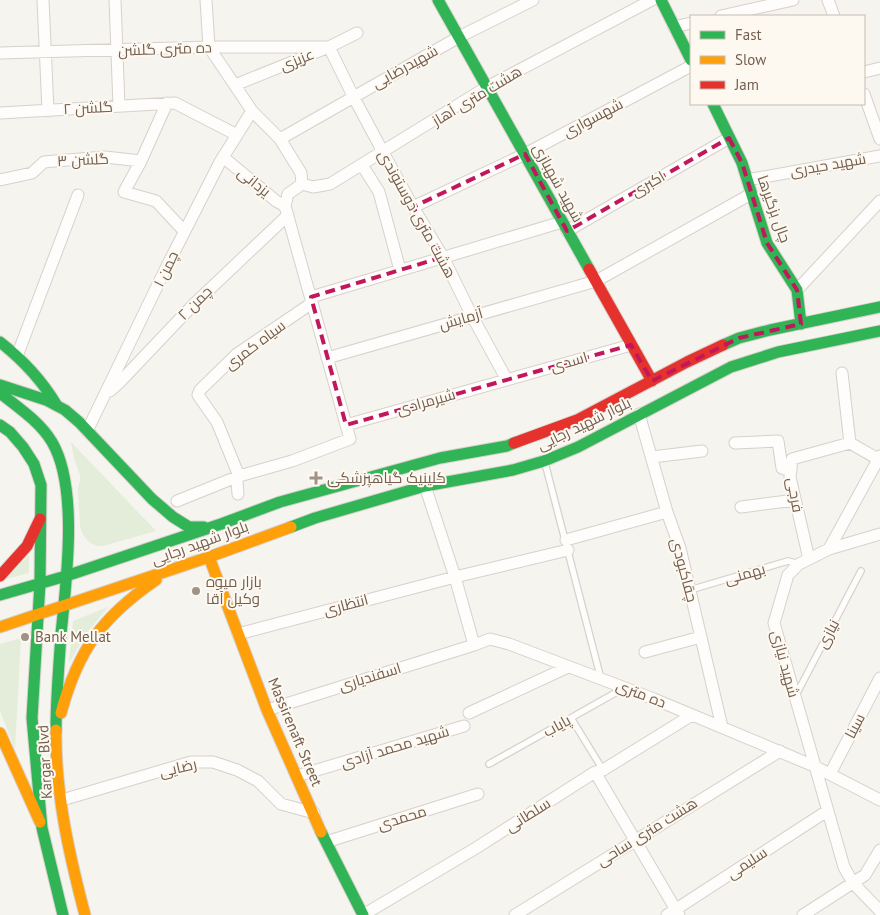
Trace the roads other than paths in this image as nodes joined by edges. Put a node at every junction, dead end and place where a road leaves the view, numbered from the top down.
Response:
1 (43, 0) edge
2 (115, 0) edge
3 (206, 0) edge
4 (438, 0) edge
5 (533, 0) edge
6 (652, 0) edge
7 (661, 0) edge
8 (793, 0) edge
9 (828, 0) edge
10 (756, 12) edge
11 (730, 15) edge
12 (834, 15) edge
13 (690, 23) edge
14 (674, 27) junction
15 (357, 33) dead end
16 (459, 37) junction
17 (209, 47) junction
18 (330, 47) junction
19 (117, 51) junction
20 (45, 52) junction
21 (0, 53) edge
22 (690, 58) edge
23 (690, 67) edge
24 (880, 68) edge
25 (865, 72) edge
26 (235, 85) junction
27 (487, 87) junction
28 (353, 96) junction
29 (865, 97) edge
30 (171, 103) junction
31 (713, 105) edge
32 (119, 106) junction
33 (48, 110) junction
34 (252, 111) junction
35 (0, 113) edge
36 (237, 135) junction
37 (729, 138) junction
38 (280, 139) junction
39 (880, 139) edge
40 (383, 152) junction
41 (525, 154) junction
42 (878, 156) edge
43 (223, 157) junction
44 (141, 161) junction
45 (362, 165) junction
46 (880, 168) edge
47 (0, 180) edge
48 (747, 180) junction
49 (302, 184) junction
50 (751, 194) junction
51 (78, 195) dead end
52 (880, 201) edge
53 (413, 207) junction
54 (287, 210) junction
55 (565, 226) junction
56 (184, 231) junction
57 (443, 257) junction
58 (400, 270) junction
59 (596, 281) junction
60 (797, 290) junction
61 (311, 300) junction
62 (880, 307) edge
63 (472, 316) junction
64 (801, 324) junction
65 (880, 331) edge
66 (0, 342) edge
67 (631, 345) junction
68 (18, 356) junction
69 (327, 358) junction
70 (842, 373) dead end
71 (507, 380) junction
72 (652, 381) junction
73 (0, 385) edge
74 (0, 393) edge
75 (105, 394) junction
76 (56, 404) junction
77 (639, 414) junction
78 (0, 425) edge
79 (346, 425) junction
80 (87, 431) junction
81 (735, 443) dead end
82 (850, 443) junction
83 (702, 451) dead end
84 (652, 456) junction
85 (879, 457) edge
86 (510, 458) junction
87 (495, 461) junction
88 (544, 461) junction
89 (791, 471) junction
90 (239, 476) junction
91 (425, 486) junction
92 (238, 494) dead end
93 (795, 500) junction
94 (176, 501) dead end
95 (741, 507) dead end
96 (667, 512) junction
97 (40, 518) junction
98 (221, 524) junction
99 (880, 534) edge
100 (567, 545) junction
101 (829, 549) junction
102 (209, 557) junction
103 (804, 562) junction
104 (174, 569) junction
105 (861, 571) dead end
106 (0, 576) edge
107 (66, 576) junction
108 (454, 577) junction
109 (40, 583) junction
110 (690, 590) junction
111 (0, 595) edge
112 (63, 606) junction
113 (38, 615) junction
114 (0, 626) edge
115 (238, 634) junction
116 (701, 637) junction
117 (472, 640) junction
118 (645, 652) dead end
119 (568, 666) junction
120 (880, 678) edge
121 (601, 679) junction
122 (624, 688) junction
123 (794, 698) junction
124 (267, 710) junction
125 (469, 713) dead end
126 (692, 714) junction
127 (57, 717) junction
128 (32, 718) junction
129 (571, 718) junction
130 (464, 726) dead end
131 (722, 727) junction
132 (0, 733) edge
133 (56, 740) junction
134 (780, 751) junction
135 (489, 764) dead end
136 (814, 766) junction
137 (599, 771) junction
138 (830, 774) junction
139 (297, 776) junction
140 (478, 794) dead end
141 (62, 800) junction
142 (880, 800) edge
143 (828, 811) junction
144 (314, 813) junction
145 (42, 828) junction
146 (634, 840) junction
147 (326, 842) junction
148 (880, 850) edge
149 (854, 883) junction
150 (880, 911) edge
151 (674, 913) edge
152 (63, 915) edge
153 (85, 915) edge
154 (363, 915) edge
155 (515, 915) edge
156 (803, 915) edge

1 - 20 street
2 - 19 street
3 - 17 street
4 - 16 main road, شهید شهبازی
5 - 16 street, شهیدرضایی
6 - 27 street, هشت متری آهاز
7 - 14 main road
8 - 10 street
9 - 12 street
10 - 11 street
13 - 14 street
14 - 22 main road
15 - 18 street, عزیزی
16 - 27 main road, شهید شهبازی
16 - 28 street, شهیدرضایی
17 - 18 street, ده متری گلشن
17 - 19 street, ده متری گلشن
17 - 26 street
18 - 26 street, عزیزی
18 - 28 street, هشت متری دوستوندی
19 - 20 street, ده متری گلشن
19 - 32 street
20 - 21 street, ده متری گلشن
20 - 33 street
23 - 41 street, شهسواری
24 - 25 street
26 - 34 street
27 - 40 street, هشت متری آهاز
27 - 41 main road, شهید شهبازی
28 - 38 street, شهیدرضایی
28 - 40 street, هشت متری دوستوندی
29 - 39 street
30 - 32 street, گلشن ۲
30 - 36 street
30 - 44 street
31 - 37 main road, چال بزگیرها
32 - 33 street, گلشن ۲
33 - 35 street, گلشن ۲
34 - 36 street, چمن ۱
34 - 38 street
36 - 43 street, چمن ۱
37 - 48 main road, چال بزگیرها
37 - 55 street, اکبری
38 - 49 street
40 - 45 street, هشت متری آهاز
40 - 53 street, هشت متری دوستوندی
41 - 53 street, شهسواری
41 - 55 main road, شهید شهبازی
42 - 46 street
42 - 48 street, شهید حیدری
43 - 54 street, یزدانی
43 - 56 street, چمن ۱
44 - 47 street, گلشن ۳
44 - 56 street
45 - 49 street, هشت متری آهاز
45 - 58 street
48 - 50 main road, چال بزگیرها
49 - 54 street, چمن ۲
50 - 59 street
50 - 60 main road, چال بزگیرها
51 - 68 street
52 - 60 street
53 - 57 street, هشت متری دوستوندی
54 - 61 street
54 - 75 street, چمن ۲
55 - 57 street, اکبری
55 - 59 main road, شهید شهبازی
56 - 75 street, چمن ۱
57 - 58 street, سیاه کمری
57 - 63 street, هشت متری دوستوندی
58 - 61 street, سیاه کمری
59 - 63 street, آزمایش
59 - 67 main road, شهید شهبازی
60 - 64 main road, چال بزگیرها
61 - 69 street
61 - 90 street, سیاه کمری
62 - 64 main road, بلوار شهید رجایی
63 - 69 street, آزمایش
63 - 71 street, هشت متری دوستوندی
64 - 72 main road, بلوار شهید رجایی
65 - 77 main road, بلوار شهید رجایی
66 - 68 main road
67 - 71 street, اسدی
67 - 72 main road, شهید شهبازی
68 - 76 main road
69 - 79 street
70 - 82 street
71 - 79 street, شیرمرادی
72 - 86 main road, بلوار شهید رجایی
73 - 76 main road
74 - 107 main road, Kargar Blvd
75 - 80 street, چمن ۱
76 - 80 main road
77 - 84 street, چقاکبودی
77 - 88 main road, بلوار شهید رجایی
78 - 97 main road, Kargar Blvd
79 - 90 street
80 - 98 main road
81 - 89 street
82 - 85 street
82 - 89 street, فرجی
83 - 84 street
84 - 96 street, چقاکبودی
85 - 101 street
86 - 87 main road, بلوار شهید رجایی
86 - 87 main road, بلوار شهید رجایی
86 - 88 main road, بلوار شهید رجایی
87 - 91 main road, بلوار شهید رجایی
87 - 98 main road, بلوار شهید رجایی
88 - 100 lane
89 - 93 street, فرجی
90 - 92 street
90 - 94 street
91 - 102 main road, بلوار شهید رجایی
91 - 108 street
93 - 95 street
93 - 103 street, فرجی
96 - 100 street, انتظاری
96 - 110 street, چقاکبودی
97 - 106 main road
97 - 109 main road, Kargar Blvd
98 - 107 main road, بلوار شهید رجایی
99 - 101 street, شهید نیازی
100 - 108 street, انتظاری
100 - 121 lane
101 - 103 street, شهید نیازی
102 - 104 main road, بلوار شهید رجایی
102 - 115 main road, Massirenaft Street
103 - 110 lane, بهمنی
103 - 123 street, شهید نیازی
104 - 112 main road, بلوار شهید رجایی
104 - 133 main road
105 - 123 lane, نیازی
107 - 109 main road, بلوار شهید رجایی
107 - 112 main road, Kargar Blvd
108 - 115 street, انتظاری
108 - 117 street
109 - 111 main road, بلوار شهید رجایی
109 - 113 main road, Kargar Blvd
110 - 116 street, چقاکبودی
112 - 113 main road, بلوار شهید رجایی
112 - 127 main road, Kargar Blvd
113 - 114 main road, بلوار شهید رجایی
113 - 128 main road, Kargar Blvd
115 - 124 main road, Massirenaft Street
116 - 118 street
116 - 131 street, چقاکبودی
117 - 119 street, ده متری
117 - 124 street, اسفندیاری
119 - 121 street, ده متری
119 - 125 street
120 - 138 street, سینا
121 - 122 street, ده متری
122 - 126 street, ده متری
122 - 129 lane, پایاب
123 - 136 street, شهید نیازی
124 - 139 main road, Massirenaft Street
126 - 131 street, ده متری
126 - 137 street, سلطانی
127 - 128 main road
127 - 133 main road, Kargar Blvd
128 - 145 main road, Kargar Blvd
129 - 135 lane, پایاب
129 - 137 lane
130 - 139 street, شهید محمد آزادی
131 - 134 street, ده متری
132 - 145 main road
133 - 141 main road, Kargar Blvd
134 - 136 street, ده متری
134 - 146 street, هشت متری ساحی
136 - 138 street, ده متری
136 - 143 street, شهید نیازی
137 - 146 street
137 - 154 street, سلطانی
138 - 142 street, ده متری
139 - 144 main road, Massirenaft Street
140 - 147 street, محمدی
141 - 144 street, رضایی
141 - 153 main road, Kargar Blvd
143 - 149 street, شهید نیازی
143 - 151 street, سلیمی
144 - 147 main road, Massirenaft Street
145 - 152 main road, Kargar Blvd
146 - 151 street
146 - 155 street, هشت متری ساحی
147 - 154 main road, Massirenaft Street
148 - 149 street
149 - 150 street, شهید نیازی
149 - 156 street

